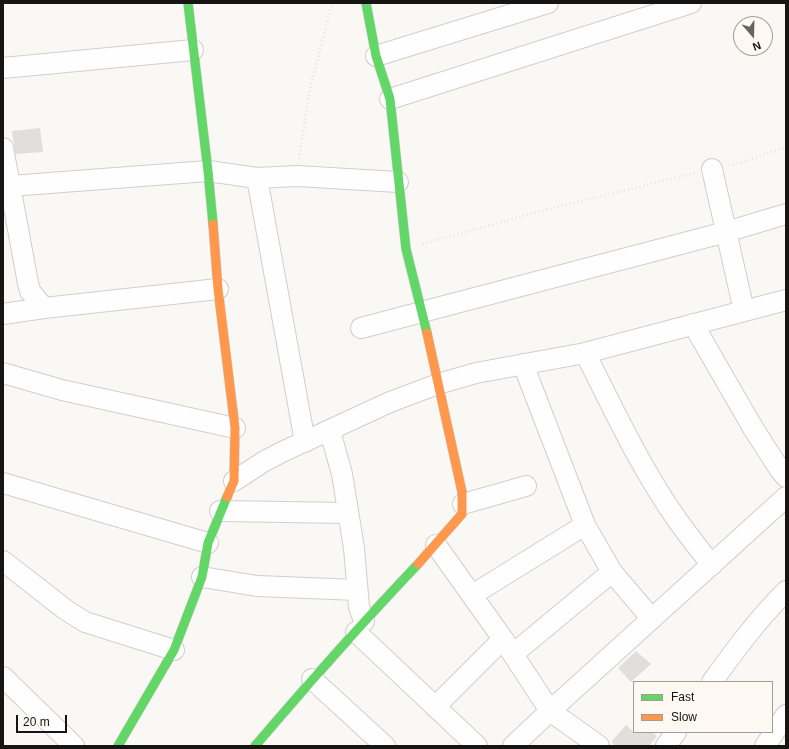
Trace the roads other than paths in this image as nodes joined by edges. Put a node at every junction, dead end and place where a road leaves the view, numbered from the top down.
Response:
1 (188, 3) edge
2 (366, 3) edge
3 (548, 3) edge
4 (691, 3) edge
5 (193, 50) junction
6 (376, 56) junction
7 (3, 68) edge
8 (390, 99) junction
9 (3, 148) edge
10 (712, 169) road end
11 (208, 171) junction
12 (257, 178) junction
13 (398, 182) junction
14 (10, 186) junction
15 (786, 214) edge
16 (726, 232) junction
17 (218, 289) junction
18 (786, 300) edge
19 (44, 308) junction
20 (744, 311) junction
21 (422, 312) junction
22 (3, 314) edge
23 (693, 324) junction
24 (361, 328) dead end
25 (585, 353) junction
26 (523, 364) junction
27 (3, 373) edge
28 (438, 384) junction
29 (235, 428) junction
30 (330, 431) junction
31 (305, 442) junction
32 (786, 477) edge
33 (234, 481) junction
34 (3, 483) edge
35 (526, 486) dead end
36 (786, 497) edge
37 (463, 504) junction
38 (220, 511) junction
39 (348, 513) junction
40 (585, 525) junction
41 (208, 543) junction
42 (436, 545) junction
43 (3, 561) edge
44 (712, 565) junction
45 (612, 572) junction
46 (202, 577) junction
47 (357, 590) junction
48 (786, 591) edge
49 (472, 595) junction
50 (652, 618) junction
51 (360, 626) junction
52 (508, 646) junction
53 (174, 650) junction
54 (3, 677) edge
55 (312, 679) junction
56 (713, 681) edge
57 (435, 707) junction
58 (550, 711) junction
59 (786, 715) edge
60 (675, 733) edge
61 (261, 744) edge
62 (74, 746) edge
63 (118, 746) edge
64 (385, 746) edge
65 (477, 746) edge
66 (513, 746) edge
67 (598, 746) edge
68 (666, 746) edge
69 (764, 746) edge

1 - 5 street
2 - 6 street
3 - 6 street
4 - 8 street
5 - 7 street
5 - 11 street
6 - 8 street
8 - 13 street
9 - 14 street
10 - 16 street
11 - 12 street
11 - 14 street
11 - 17 street
12 - 13 street
12 - 31 street
13 - 21 street
14 - 19 street
15 - 16 street
16 - 20 street
16 - 21 street
17 - 19 street
17 - 29 street
18 - 20 street
19 - 22 street
20 - 23 street
21 - 24 street
21 - 28 street
23 - 25 street
23 - 32 street
25 - 26 street
25 - 44 street
26 - 28 street
26 - 40 street
27 - 29 street
28 - 30 street
28 - 37 street
29 - 33 street
30 - 31 street
30 - 39 street
31 - 33 street
33 - 38 street
34 - 41 street
35 - 37 street
36 - 44 street
37 - 42 street
38 - 39 street
38 - 41 street
39 - 47 street
40 - 45 street
40 - 49 street
41 - 46 street
42 - 49 street
42 - 51 street
43 - 53 street
44 - 50 street
45 - 50 street
45 - 52 street
46 - 47 street
46 - 53 street
47 - 51 street
48 - 56 street
49 - 52 street
50 - 58 street
51 - 55 street
51 - 57 street
52 - 57 street
52 - 58 street
53 - 63 street
54 - 62 street
55 - 61 street
55 - 64 street
57 - 65 street
58 - 66 street
58 - 67 street
59 - 69 street
60 - 68 street

